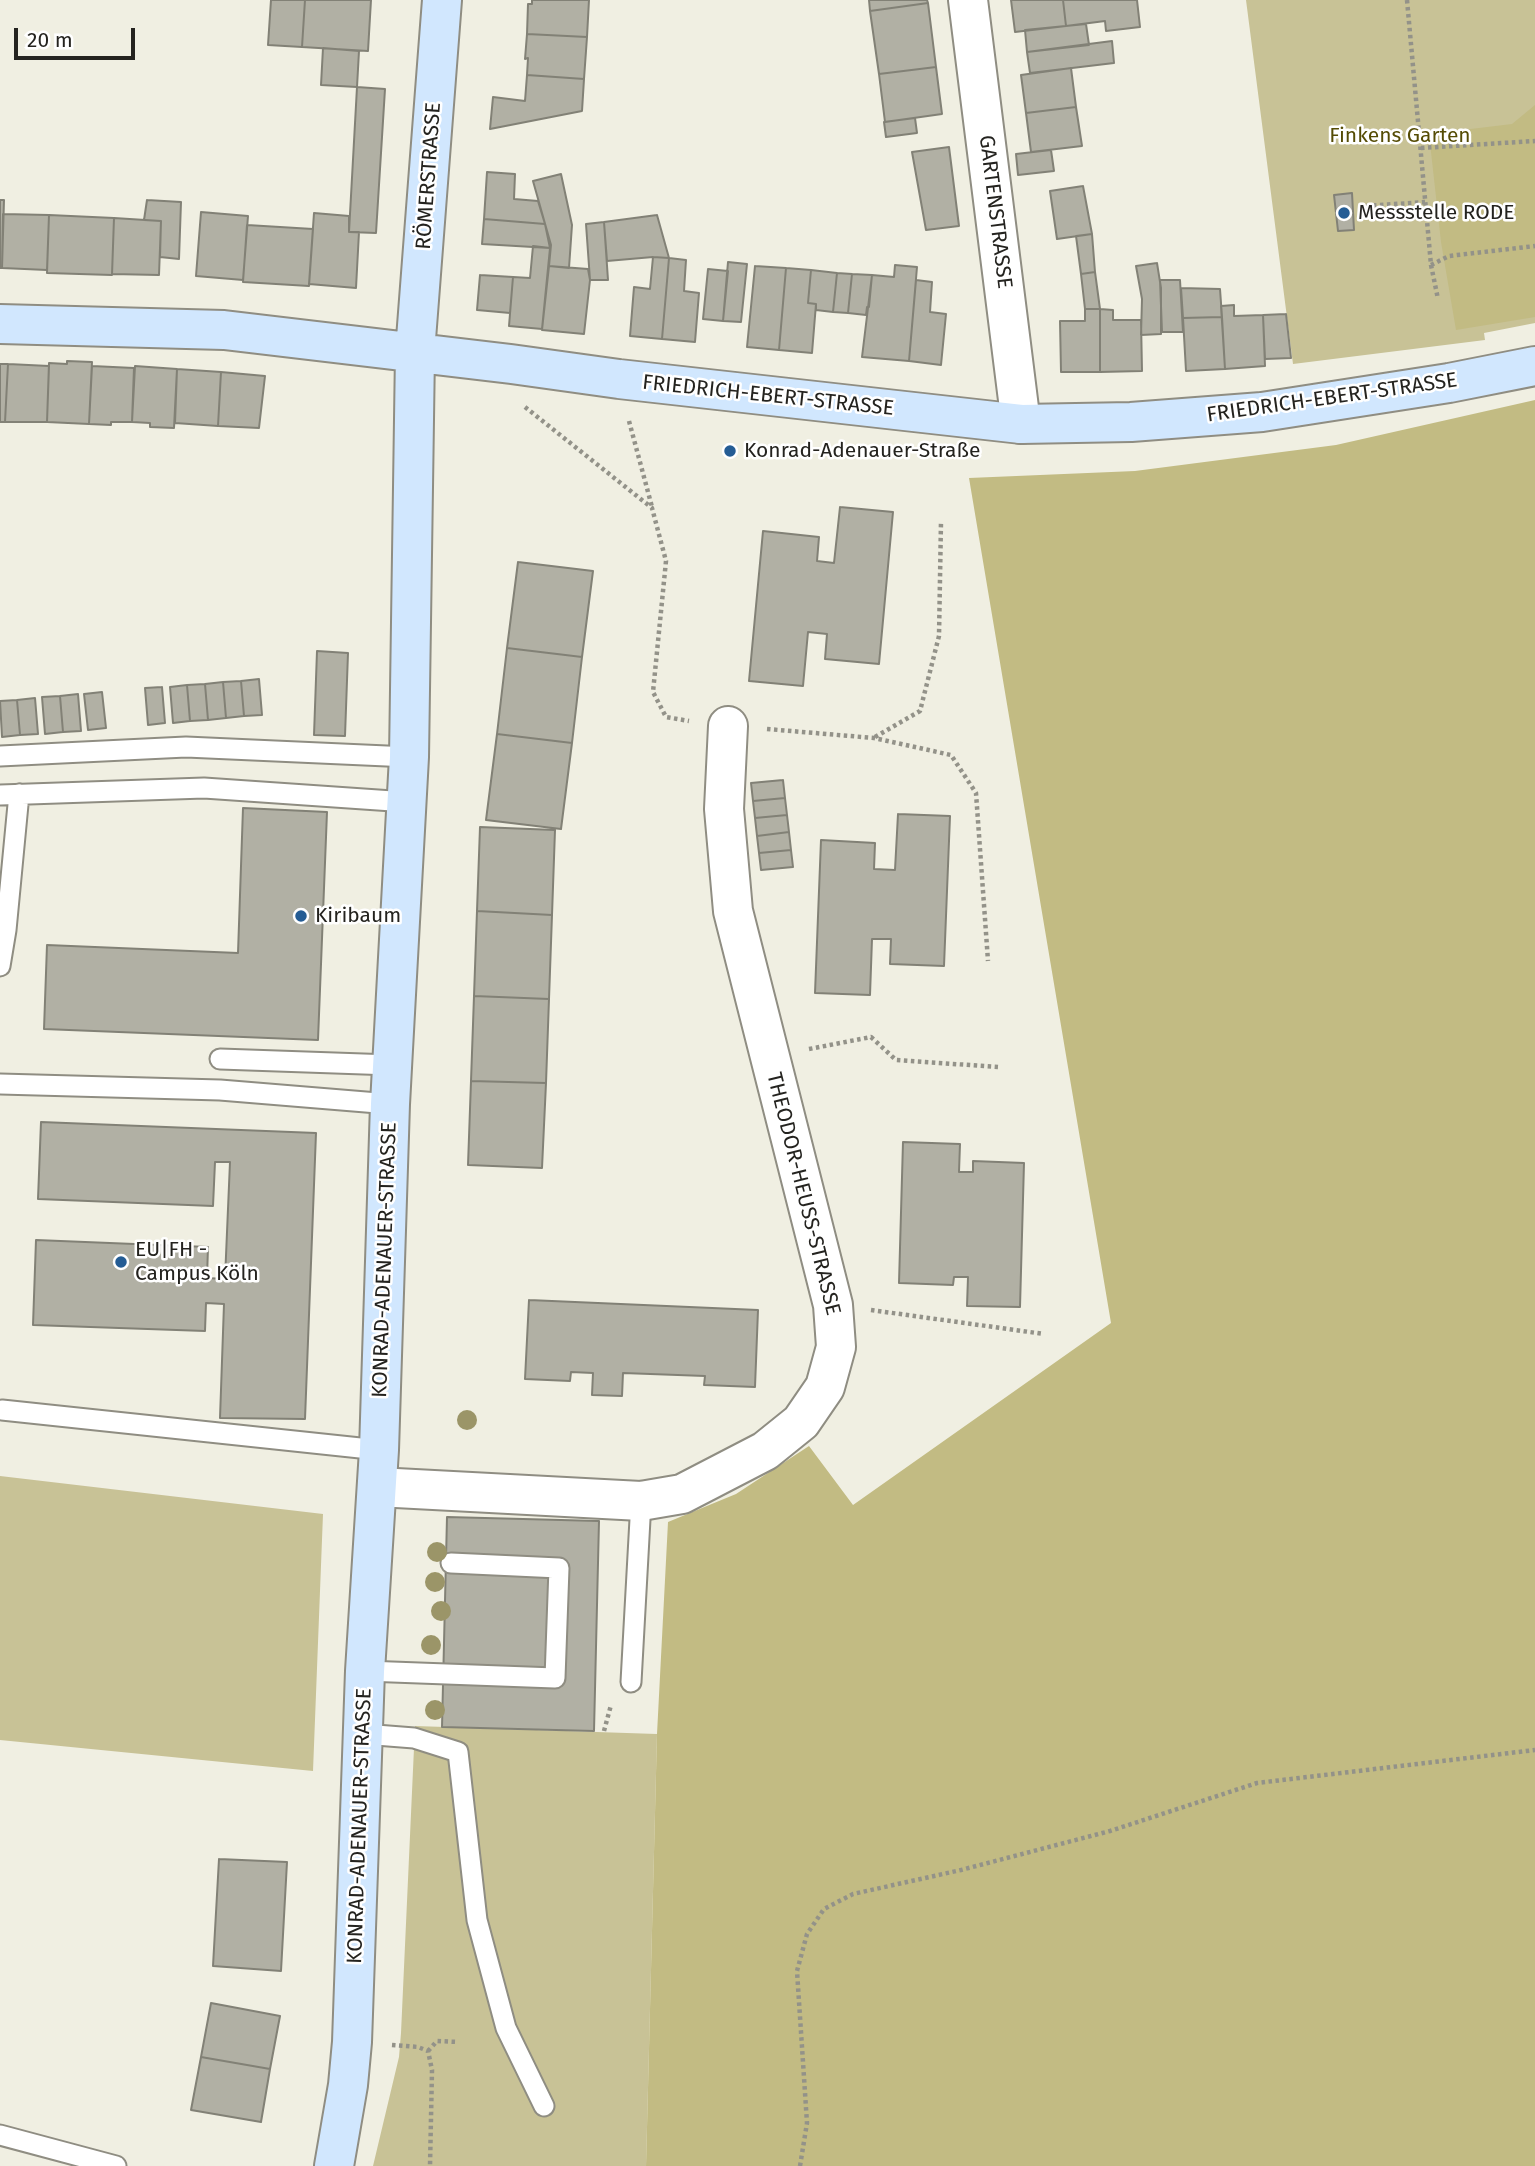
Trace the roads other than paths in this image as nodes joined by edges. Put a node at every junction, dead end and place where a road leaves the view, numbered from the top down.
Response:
1 (442, 0) edge
2 (968, 0) edge
3 (0, 324) edge
4 (415, 352) junction
5 (1535, 366) edge
6 (1021, 424) junction
7 (728, 726) road end
8 (0, 756) edge
9 (409, 757) junction
10 (9, 795) edge
11 (407, 802) junction
12 (0, 966) edge
13 (220, 1059) dead end
14 (392, 1065) junction
15 (0, 1084) edge
16 (390, 1104) junction
17 (2, 1410) dead end
18 (378, 1469) junction
19 (641, 1501) junction
20 (451, 1563) dead end
21 (365, 1671) junction
22 (631, 1682) dead end
23 (363, 1734) junction
24 (544, 2106) dead end
25 (0, 2136) edge
26 (116, 2166) edge
27 (334, 2166) edge

1 - 4 street, RÖMERSTRASSE
2 - 6 street, GARTENSTRASSE
3 - 4 street, FRIEDRICH-EBERT-STRASSE
4 - 6 street, FRIEDRICH-EBERT-STRASSE
4 - 9 street, KONRAD-ADENAUER-STRASSE
5 - 6 street, FRIEDRICH-EBERT-STRASSE
7 - 19 street, THEODOR-HEUSS-STRASSE
8 - 9 lane
9 - 11 street, KONRAD-ADENAUER-STRASSE
10 - 11 lane
10 - 12 lane
11 - 14 street, KONRAD-ADENAUER-STRASSE
13 - 14 lane
14 - 16 street, KONRAD-ADENAUER-STRASSE
15 - 16 lane
16 - 18 street, KONRAD-ADENAUER-STRASSE
17 - 18 lane
18 - 19 street, THEODOR-HEUSS-STRASSE
18 - 21 street, KONRAD-ADENAUER-STRASSE
19 - 22 lane
20 - 21 lane
21 - 23 street, KONRAD-ADENAUER-STRASSE
23 - 24 lane
23 - 27 street, KONRAD-ADENAUER-STRASSE
25 - 26 lane

